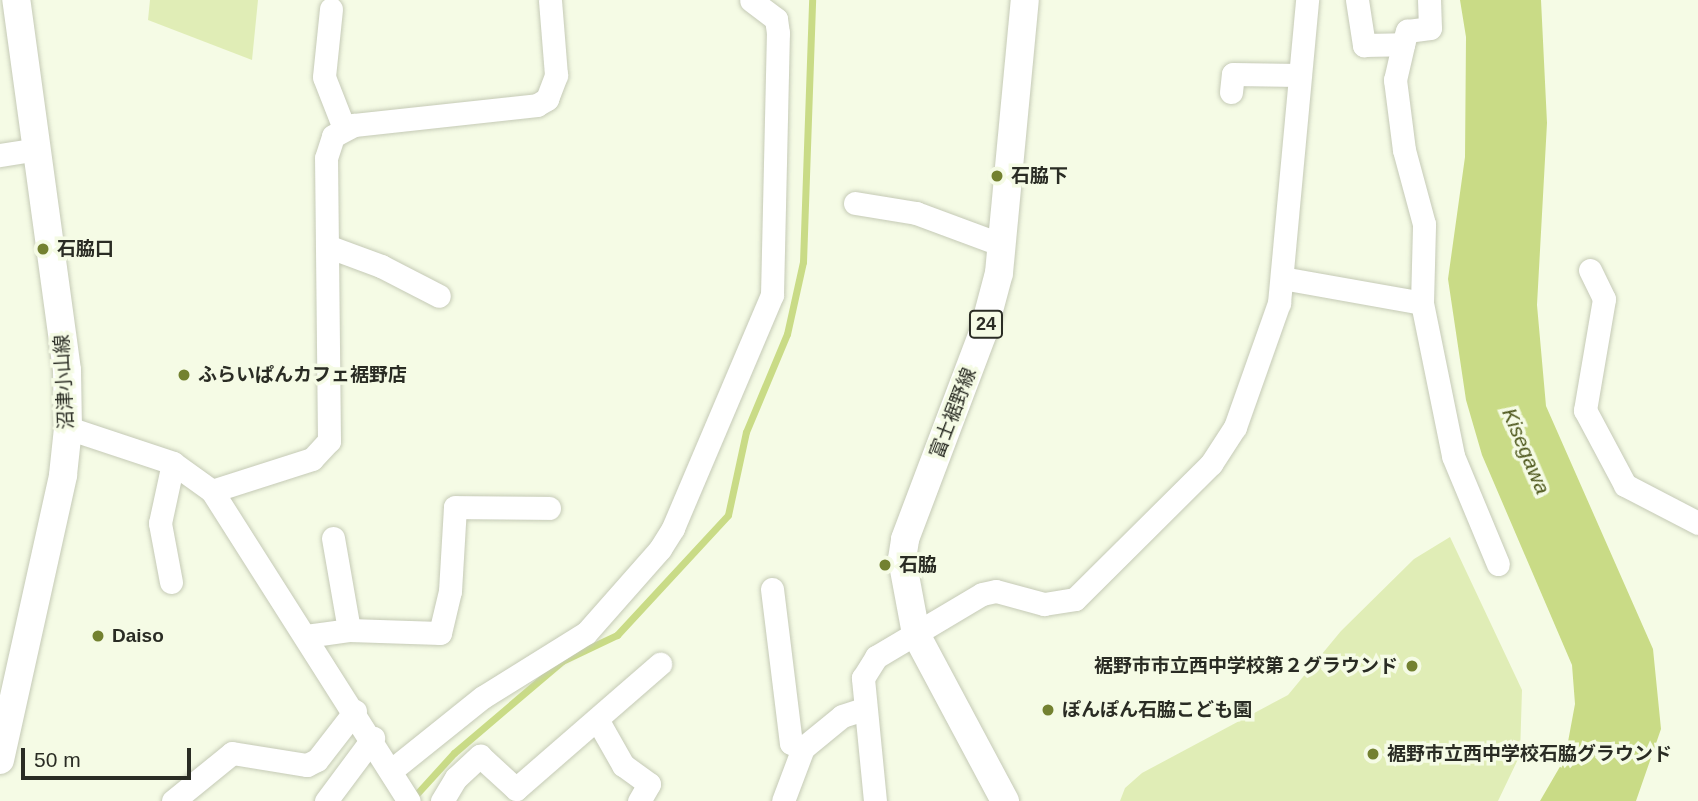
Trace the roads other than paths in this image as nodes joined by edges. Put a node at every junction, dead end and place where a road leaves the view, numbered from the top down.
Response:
1 (16, 0) edge
2 (550, 0) edge
3 (751, 0) edge
4 (1025, 0) edge
5 (1307, 0) edge
6 (1357, 0) edge
7 (1429, 0) edge
8 (331, 9) dead end
9 (1403, 44) junction
10 (1299, 75) junction
11 (1231, 92) dead end
12 (344, 128) junction
13 (38, 149) junction
14 (0, 155) edge
15 (855, 204) dead end
16 (1002, 245) junction
17 (327, 246) junction
18 (1590, 270) dead end
19 (1282, 278) junction
20 (439, 296) dead end
21 (1422, 303) junction
22 (68, 428) junction
23 (173, 463) junction
24 (212, 491) junction
25 (549, 508) dead end
26 (1698, 523) edge
27 (333, 538) dead end
28 (1498, 564) dead end
29 (171, 582) dead end
30 (772, 589) dead end
31 (349, 630) junction
32 (916, 634) junction
33 (306, 636) junction
34 (660, 664) dead end
35 (863, 709) junction
36 (355, 711) junction
37 (5, 718) edge
38 (598, 721) junction
39 (373, 738) junction
40 (803, 748) junction
41 (0, 760) edge
42 (401, 786) edge
43 (173, 801) edge
44 (326, 801) edge
45 (442, 801) edge
46 (639, 801) edge
47 (783, 801) edge
48 (875, 801) edge
49 (1005, 801) edge

1 - 13 main road, 沼津小山線
2 - 12 street
3 - 42 street
4 - 16 main road, 富士裾野線 / 24
5 - 10 street
6 - 9 street
7 - 9 street
8 - 12 street
9 - 21 street
10 - 11 street
10 - 19 street
12 - 17 street
13 - 14 street
13 - 22 main road, 沼津小山線
15 - 16 street
16 - 32 main road, 富士裾野線 / 24
17 - 20 street
17 - 24 street
18 - 26 street
19 - 21 street
19 - 32 street
21 - 28 street
22 - 23 street
22 - 37 main road, 沼津小山線
23 - 24 street
23 - 29 street
24 - 33 street
25 - 31 street
27 - 31 street
30 - 40 street
31 - 33 street
32 - 35 street
32 - 49 main road, 富士裾野線 / 24
33 - 36 street
34 - 38 street
35 - 40 street
35 - 48 street
36 - 39 street
36 - 43 street
37 - 41 main road, 沼津小山線
38 - 45 street
38 - 46 street
39 - 42 street
39 - 44 street
40 - 47 street

